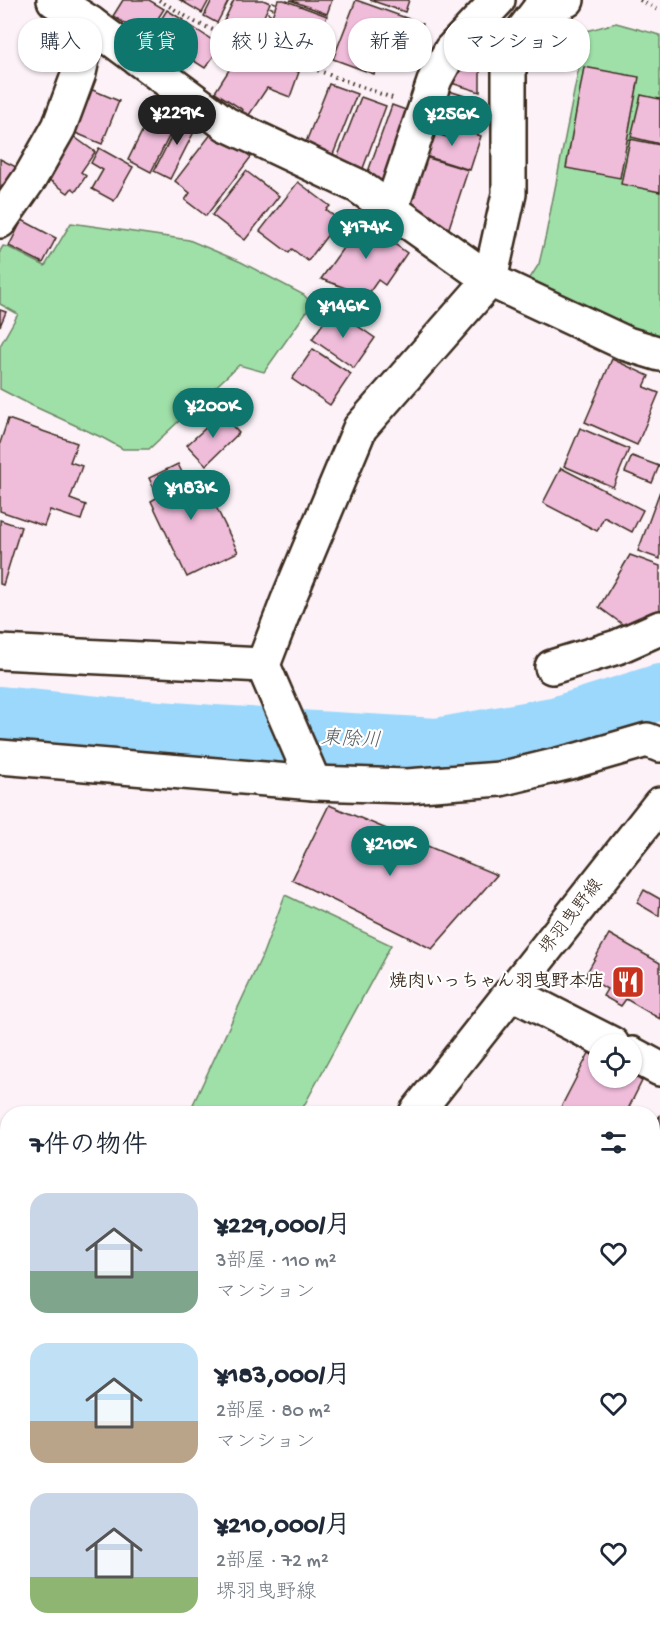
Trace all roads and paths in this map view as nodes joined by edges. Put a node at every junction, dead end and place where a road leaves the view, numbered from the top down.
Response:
1 (54, 0) edge
2 (159, 0) edge
3 (275, 0) edge
4 (498, 0) edge
5 (567, 0) edge
6 (640, 0) edge
7 (660, 11) edge
8 (82, 18) edge
9 (267, 18) edge
10 (210, 28) edge
11 (102, 32) edge
12 (79, 72) edge
13 (323, 72) edge
14 (424, 109) junction
15 (391, 209) junction
16 (0, 221) edge
17 (490, 280) junction
18 (660, 354) edge
19 (660, 628) edge
20 (0, 652) edge
21 (263, 665) junction
22 (552, 667) dead end
23 (660, 745) edge
24 (0, 757) edge
25 (314, 783) junction
26 (660, 804) edge
27 (512, 993) junction
28 (592, 1034) edge
29 (642, 1059) edge
30 (660, 1069) edge
31 (422, 1106) edge

1 - 8 street
2 - 10 path
3 - 9 path
4 - 14 street
5 - 17 street
6 - 7 path
11 - 15 street
12 - 16 street
13 - 14 path
14 - 15 street
15 - 17 street
17 - 18 street
17 - 21 street
19 - 22 street
20 - 21 street
21 - 25 street
23 - 25 street
24 - 25 street
26 - 27 street, 堺羽曳野線
27 - 28 street
27 - 31 street, 堺羽曳野線
29 - 30 street

